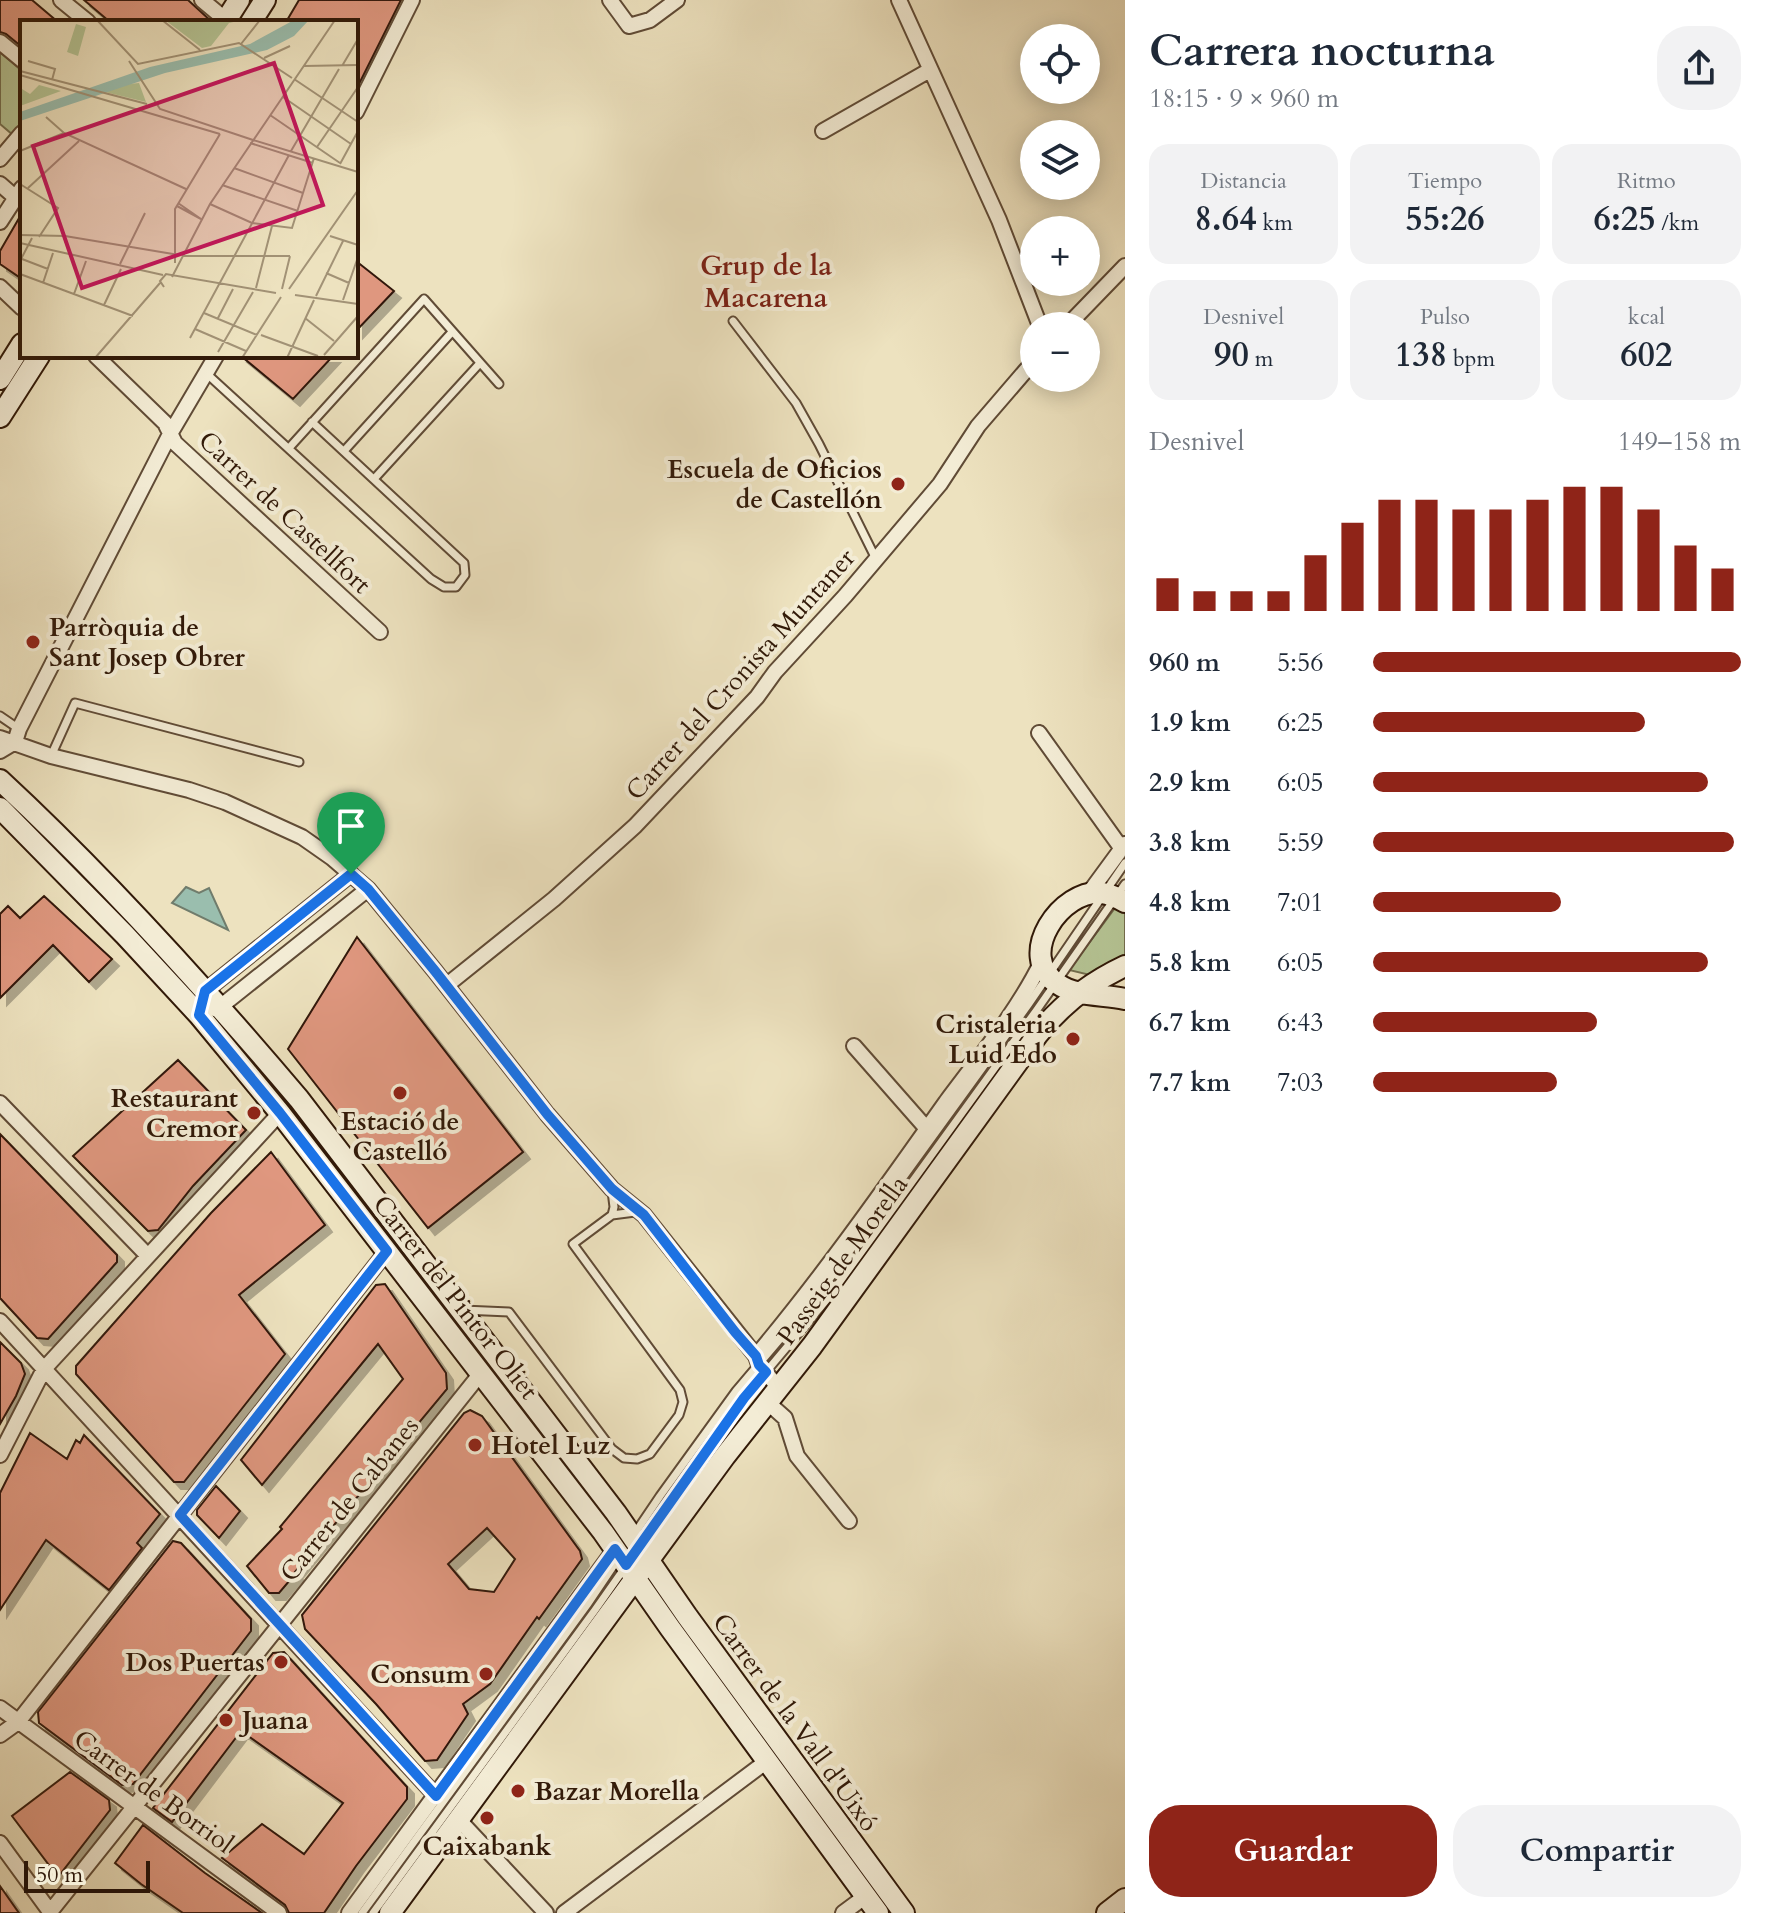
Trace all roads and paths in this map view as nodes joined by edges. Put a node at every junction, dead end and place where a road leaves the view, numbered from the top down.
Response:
1 (61, 0) edge
2 (202, 0) edge
3 (239, 0) edge
4 (265, 0) edge
5 (412, 0) edge
6 (610, 0) edge
7 (677, 0) edge
8 (899, 0) edge
9 (86, 20) edge
10 (225, 20) edge
11 (227, 20) edge
12 (252, 20) edge
13 (0, 42) edge
14 (20, 58) edge
15 (930, 70) junction
16 (358, 108) edge
17 (823, 131) dead end
18 (20, 135) edge
19 (0, 159) edge
20 (0, 184) edge
21 (19, 193) edge
22 (0, 222) edge
23 (1125, 266) edge
24 (0, 287) edge
25 (20, 306) edge
26 (1035, 312) edge
27 (1081, 312) edge
28 (733, 321) dead end
29 (452, 332) junction
30 (20, 347) edge
31 (38, 358) edge
32 (98, 358) edge
33 (209, 362) edge
34 (480, 363) junction
35 (1020, 377) edge
36 (0, 379) edge
37 (499, 384) dead end
38 (0, 417) edge
39 (312, 422) junction
40 (170, 434) junction
41 (289, 448) junction
42 (344, 451) junction
43 (374, 479) junction
44 (876, 559) junction
45 (380, 632) dead end
46 (0, 716) edge
47 (1039, 733) dead end
48 (11, 736) edge
49 (0, 751) edge
50 (51, 756) junction
51 (299, 762) dead end
52 (0, 780) edge
53 (0, 808) edge
54 (1124, 852) edge
55 (351, 874) junction
56 (368, 889) junction
57 (1112, 894) edge
58 (1125, 966) edge
59 (1048, 974) junction
60 (447, 985) junction
61 (205, 991) junction
62 (1080, 993) junction
63 (1125, 999) edge
64 (220, 1007) junction
65 (199, 1015) junction
66 (854, 1046) dead end
67 (0, 1103) edge
68 (280, 1113) junction
69 (927, 1129) junction
70 (612, 1189) junction
71 (612, 1215) junction
72 (644, 1215) junction
73 (387, 1251) junction
74 (148, 1256) junction
75 (461, 1310) junction
76 (0, 1321) edge
77 (44, 1369) junction
78 (481, 1373) junction
79 (765, 1376) junction
80 (0, 1455) edge
81 (180, 1515) junction
82 (849, 1521) dead end
83 (640, 1547) junction
84 (624, 1562) junction
85 (279, 1624) junction
86 (0, 1708) edge
87 (18, 1722) junction
88 (0, 1735) edge
89 (767, 1761) junction
90 (436, 1796) junction
91 (134, 1806) junction
92 (459, 1820) junction
93 (0, 1843) edge
94 (1125, 1899) edge
95 (872, 1905) edge
96 (50, 1912) edge
97 (279, 1913) edge
98 (349, 1913) edge
99 (362, 1913) edge
100 (373, 1913) edge
101 (390, 1913) edge
102 (546, 1913) edge
103 (564, 1913) edge
104 (843, 1913) edge
105 (904, 1913) edge
106 (1107, 1913) edge

1 - 9 street
2 - 10 street
3 - 11 main road
4 - 12 main road
5 - 16 street
6 - 7 street
8 - 15 street
13 - 14 street
15 - 17 street
15 - 26 street
18 - 19 street
20 - 21 street
21 - 22 street
23 - 27 street
24 - 25 street
28 - 44 lane
29 - 34 lane
29 - 39 lane
29 - 42 lane
30 - 36 main road
31 - 38 main road
32 - 40 street, Carrer de Castellfort
33 - 40 street
33 - 41 lane
34 - 37 lane
34 - 43 lane
35 - 44 street, Carrer del Cronista Muntaner
39 - 41 lane
39 - 42 lane
40 - 45 street, Carrer de Castellfort
40 - 48 street
41 - 43 lane
42 - 43 lane
44 - 60 street, Carrer del Cronista Muntaner
46 - 48 lane
47 - 54 street
48 - 49 street
48 - 50 street
50 - 51 lane
50 - 55 street
52 - 61 main road, Carrer del Pintor Oliet
53 - 65 main road, Carrer del Pintor Oliet
54 - 57 street
55 - 56 street
55 - 61 street
56 - 60 street
56 - 64 street
57 - 59 lane
57 - 59 main road
58 - 62 main road, Passeig de Morella
59 - 62 main road
59 - 69 street, Passeig de Morella
59 - 79 lane
60 - 70 street
61 - 64 main road, Carrer del Pintor Oliet
61 - 65 street
62 - 63 main road
62 - 79 main road, Passeig de Morella
64 - 65 street
64 - 75 main road, Carrer del Pintor Oliet
65 - 68 main road, Carrer del Pintor Oliet
66 - 69 street
67 - 74 street
68 - 73 main road, Carrer del Pintor Oliet
68 - 74 street
69 - 79 street, Passeig de Morella
70 - 71 lane
70 - 72 street
71 - 72 lane
71 - 75 lane
72 - 79 street
73 - 78 main road, Carrer del Pintor Oliet
73 - 81 street
74 - 77 street
75 - 83 main road, Carrer del Pintor Oliet
76 - 77 street
77 - 80 street
77 - 81 street
78 - 84 main road, Carrer del Pintor Oliet
78 - 85 street, Carrer de Cabanes
79 - 82 street
79 - 83 lane
79 - 83 main road, Passeig de Morella
81 - 85 street
81 - 87 street
83 - 84 main road, Passeig de Morella
83 - 84 lane
83 - 105 main road, Carrer de la Vall d'Uixó
84 - 89 main road, Carrer de la Vall d'Uixó
84 - 90 street, Passeig de Morella
84 - 92 main road, Passeig de Morella
84 - 99 lane
84 - 100 lane
85 - 90 street
85 - 91 street, Carrer de Cabanes
86 - 87 street, Carrer de Borriol
87 - 88 street
87 - 91 street, Carrer de Borriol
89 - 95 main road, Carrer de la Vall d'Uixó
89 - 103 street
90 - 98 street, Passeig de Morella
91 - 96 street, Carrer de Cabanes
91 - 97 street, Carrer de Borriol
92 - 101 main road, Passeig de Morella
92 - 102 street
93 - 96 street
94 - 106 main road
95 - 104 street

